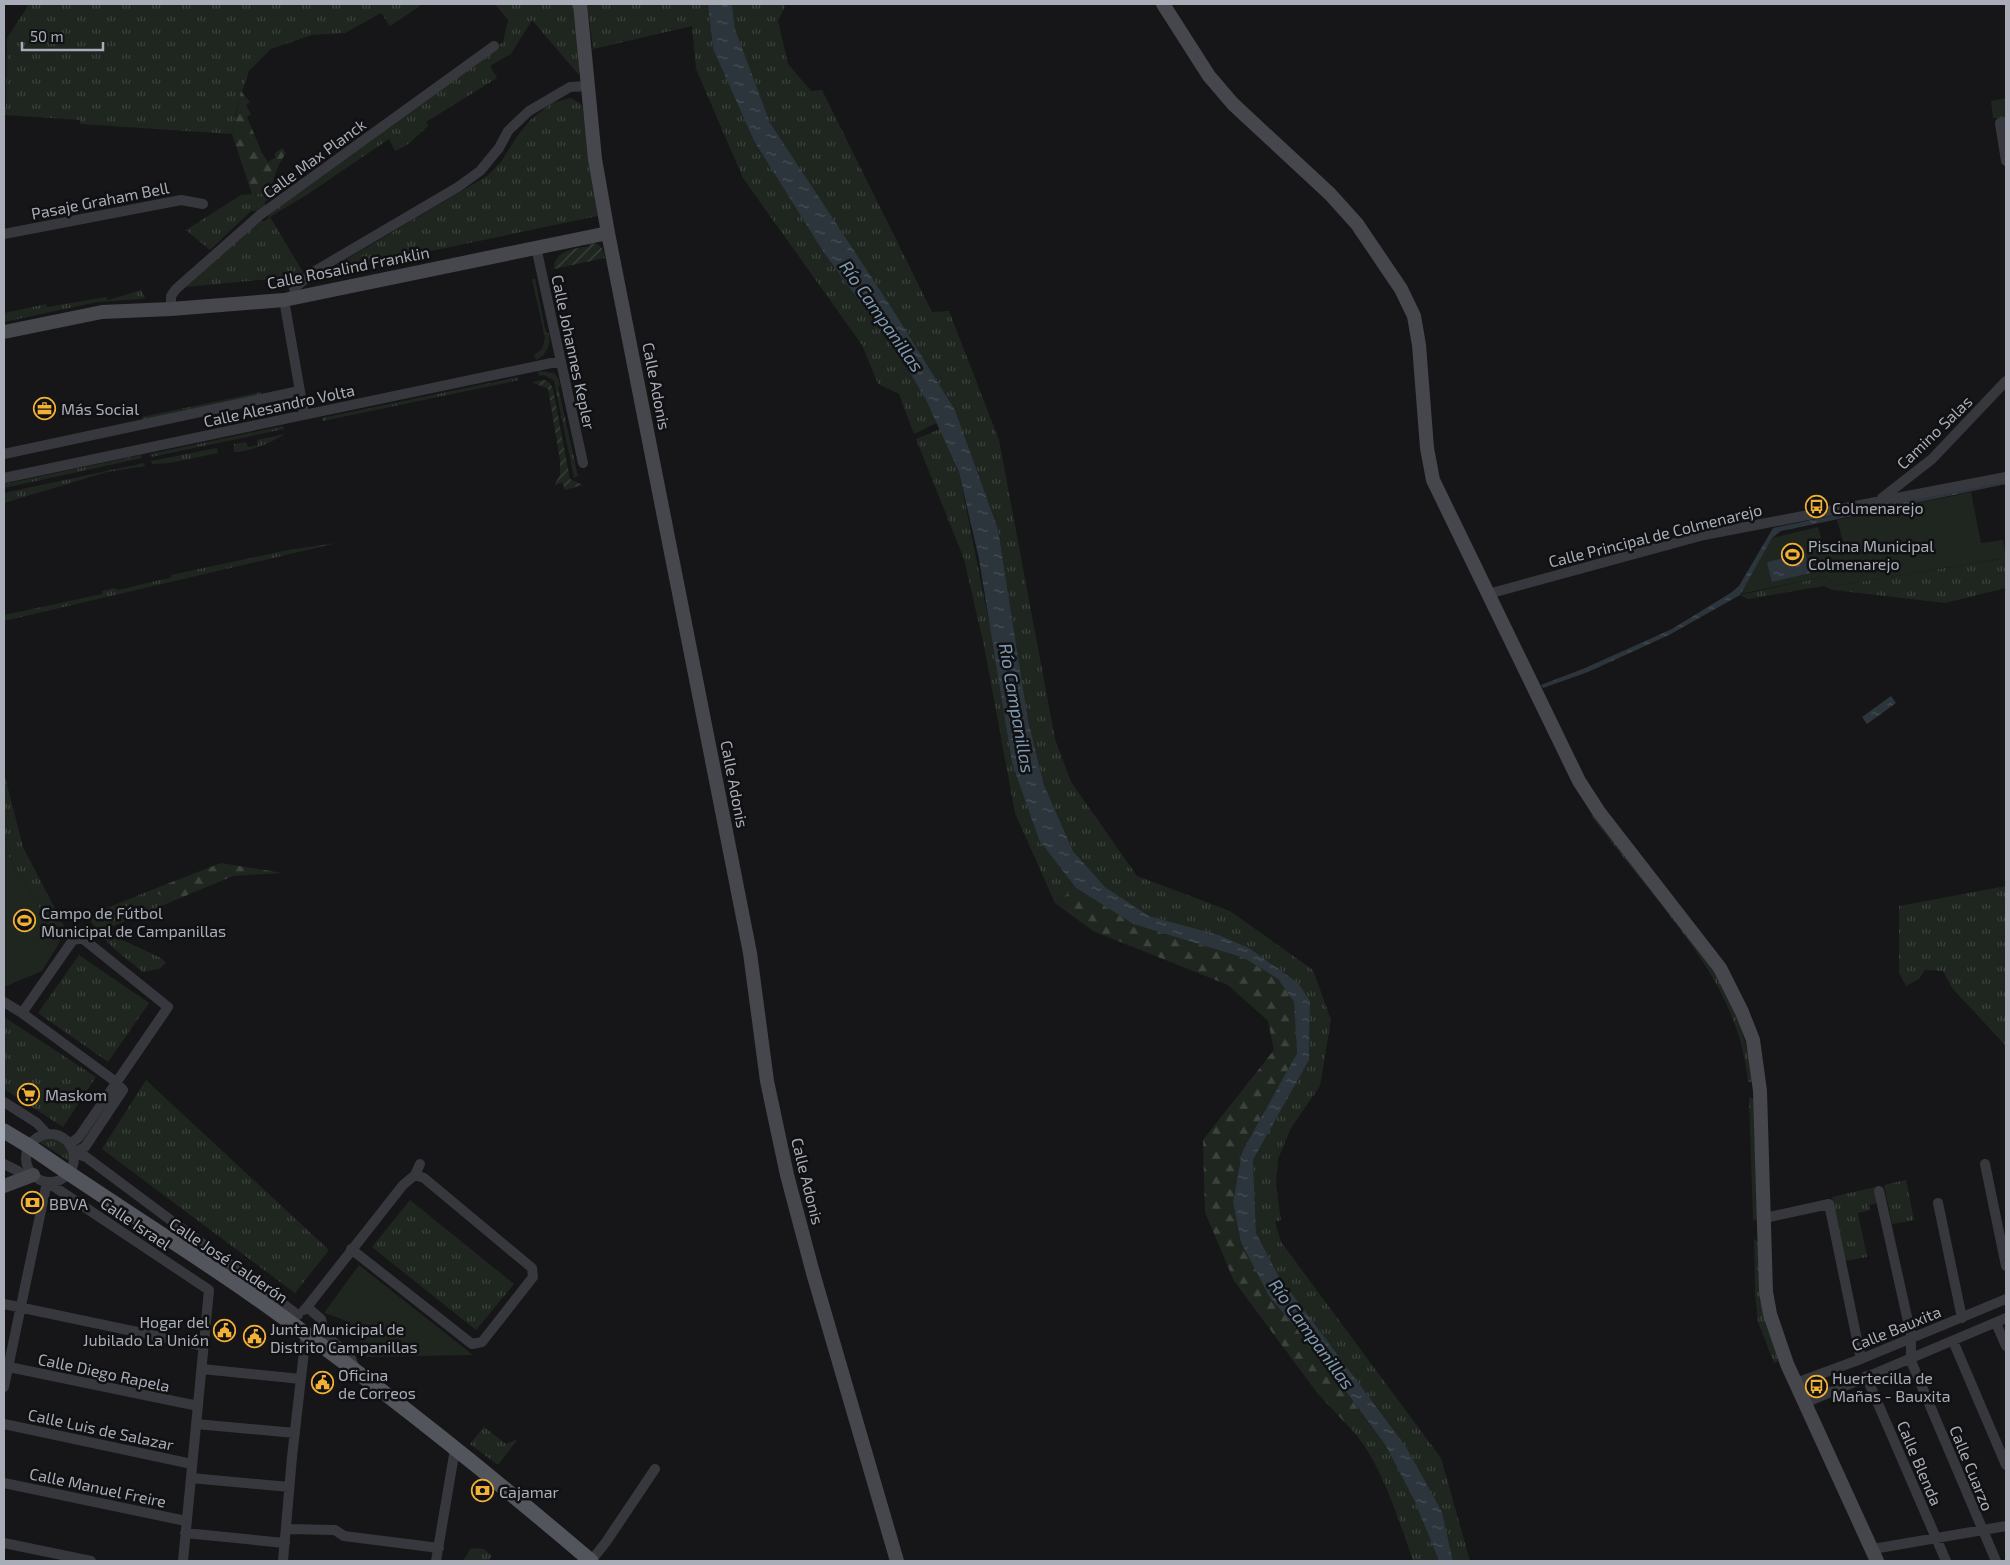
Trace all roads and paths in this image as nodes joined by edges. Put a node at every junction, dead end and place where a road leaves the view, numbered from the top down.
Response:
1 (580, 4) edge
2 (1163, 4) edge
3 (494, 46) dead end
4 (588, 86) junction
5 (2006, 122) edge
6 (2006, 161) edge
7 (203, 204) dead end
8 (608, 233) junction
9 (4, 234) edge
10 (536, 247) junction
11 (290, 299) junction
12 (171, 309) junction
13 (4, 332) edge
14 (561, 362) junction
15 (2006, 381) edge
16 (299, 391) junction
17 (304, 414) junction
18 (4, 454) edge
19 (583, 463) dead end
20 (2006, 477) edge
21 (4, 478) edge
22 (1879, 500) junction
23 (1488, 594) junction
24 (4, 1002) edge
25 (22, 1013) junction
26 (116, 1082) junction
27 (4, 1102) edge
28 (4, 1131) edge
29 (47, 1134) junction
30 (29, 1146) junction
31 (72, 1149) junction
32 (4, 1164) edge
33 (420, 1164) dead end
34 (1984, 1164) dead end
35 (69, 1174) junction
36 (415, 1175) junction
37 (29, 1177) junction
38 (47, 1182) junction
39 (4, 1186) edge
40 (1879, 1191) dead end
41 (1938, 1203) dead end
42 (1765, 1218) junction
43 (351, 1249) junction
44 (2006, 1266) edge
45 (2006, 1299) edge
46 (4, 1304) edge
47 (307, 1307) junction
48 (20, 1308) junction
49 (1962, 1318) junction
50 (295, 1320) junction
51 (2001, 1320) edge
52 (306, 1334) junction
53 (1911, 1339) junction
54 (1953, 1341) junction
55 (204, 1346) junction
56 (2006, 1346) edge
57 (1911, 1357) junction
58 (1861, 1359) junction
59 (6, 1367) edge
60 (202, 1369) junction
61 (356, 1372) junction
62 (1866, 1376) junction
63 (301, 1379) junction
64 (1796, 1383) junction
65 (4, 1387) edge
66 (1805, 1403) junction
67 (198, 1406) junction
68 (4, 1424) edge
69 (196, 1424) junction
70 (295, 1433) junction
71 (456, 1449) junction
72 (192, 1464) junction
73 (2006, 1466) edge
74 (655, 1469) dead end
75 (191, 1478) junction
76 (4, 1483) edge
77 (289, 1487) junction
78 (186, 1521) junction
79 (2006, 1526) edge
80 (286, 1529) junction
81 (1982, 1530) junction
82 (185, 1533) junction
83 (1936, 1538) junction
84 (4, 1543) edge
85 (285, 1543) junction
86 (439, 1548) junction
87 (1875, 1555) edge
88 (90, 1561) edge
89 (183, 1561) edge
90 (284, 1561) edge
91 (436, 1561) edge
92 (591, 1561) edge
93 (897, 1561) edge
94 (1946, 1561) edge
95 (1996, 1561) edge

1 - 4 street, Calle Adonis
2 - 23 street
3 - 12 street, Calle Max Planck
4 - 8 street, Calle Adonis
4 - 11 street
5 - 6 street
7 - 9 street, Pasaje Graham Bell
8 - 10 street, Calle Rosalind Franklin
8 - 93 street, Calle Adonis
10 - 11 street, Calle Rosalind Franklin
10 - 14 street, Calle Johannes Kepler
11 - 12 street, Calle Rosalind Franklin
11 - 16 street
12 - 13 street, Calle Rosalind Franklin
14 - 17 street, Calle Alesandro Volta
14 - 19 street, Calle Johannes Kepler
15 - 22 street, Camino Salas
16 - 17 street
16 - 18 street, Calle Alesandro Volta
17 - 21 street, Calle Alesandro Volta
20 - 22 street, Calle Principal de Colmenarejo
22 - 23 street, Calle Principal de Colmenarejo
23 - 42 street
24 - 25 street
25 - 26 street
25 - 26 street
26 - 31 street
27 - 29 street
28 - 30 main road, Calle José Calderón
29 - 30 street
29 - 31 street, Calle José Calderón
30 - 35 main road, Calle José Calderón
30 - 37 street
31 - 35 street
31 - 50 street, Calle José Calderón
32 - 37 street
33 - 36 street
34 - 44 street
35 - 38 street
35 - 50 main road, Calle José Calderón
36 - 43 street
36 - 43 street
37 - 38 street, Calle Israel
37 - 39 street
38 - 48 street
38 - 55 street, Calle Israel
40 - 53 street
41 - 49 street
42 - 58 street
42 - 64 street
43 - 47 street
45 - 49 street, Calle Bauxita
46 - 48 street
47 - 50 street
47 - 61 street
48 - 55 street
48 - 59 street
49 - 53 street, Calle Bauxita
50 - 52 main road, Calle José Calderón
51 - 54 street, Calle Bauxita
51 - 56 street
52 - 61 main road, Calle José Calderón
52 - 63 street
53 - 57 street
53 - 58 street, Calle Bauxita
54 - 57 street, Calle Bauxita
54 - 73 street
55 - 60 street
57 - 62 street, Calle Bauxita
57 - 81 street, Calle Cuarzo
58 - 64 street, Calle Bauxita
59 - 65 street
59 - 67 street, Calle Diego Rapela
60 - 63 street
60 - 67 street
61 - 71 main road, Calle José Calderón
62 - 66 street, Calle Bauxita
62 - 83 street, Calle Blenda
63 - 70 street
64 - 66 street
66 - 87 street
67 - 69 street
68 - 72 street, Calle Luis de Salazar
69 - 70 street
69 - 72 street
70 - 77 street
71 - 86 street
71 - 92 main road, Calle José Calderón
72 - 75 street
74 - 92 street
75 - 77 street
75 - 78 street
76 - 78 street, Calle Manuel Freire
77 - 80 street
78 - 82 street
79 - 81 street
80 - 85 street
80 - 86 street
81 - 83 street
81 - 95 street, Calle Cuarzo
82 - 85 street
82 - 89 street
83 - 87 street
83 - 94 street, Calle Blenda
84 - 88 street
85 - 90 street
86 - 91 street

